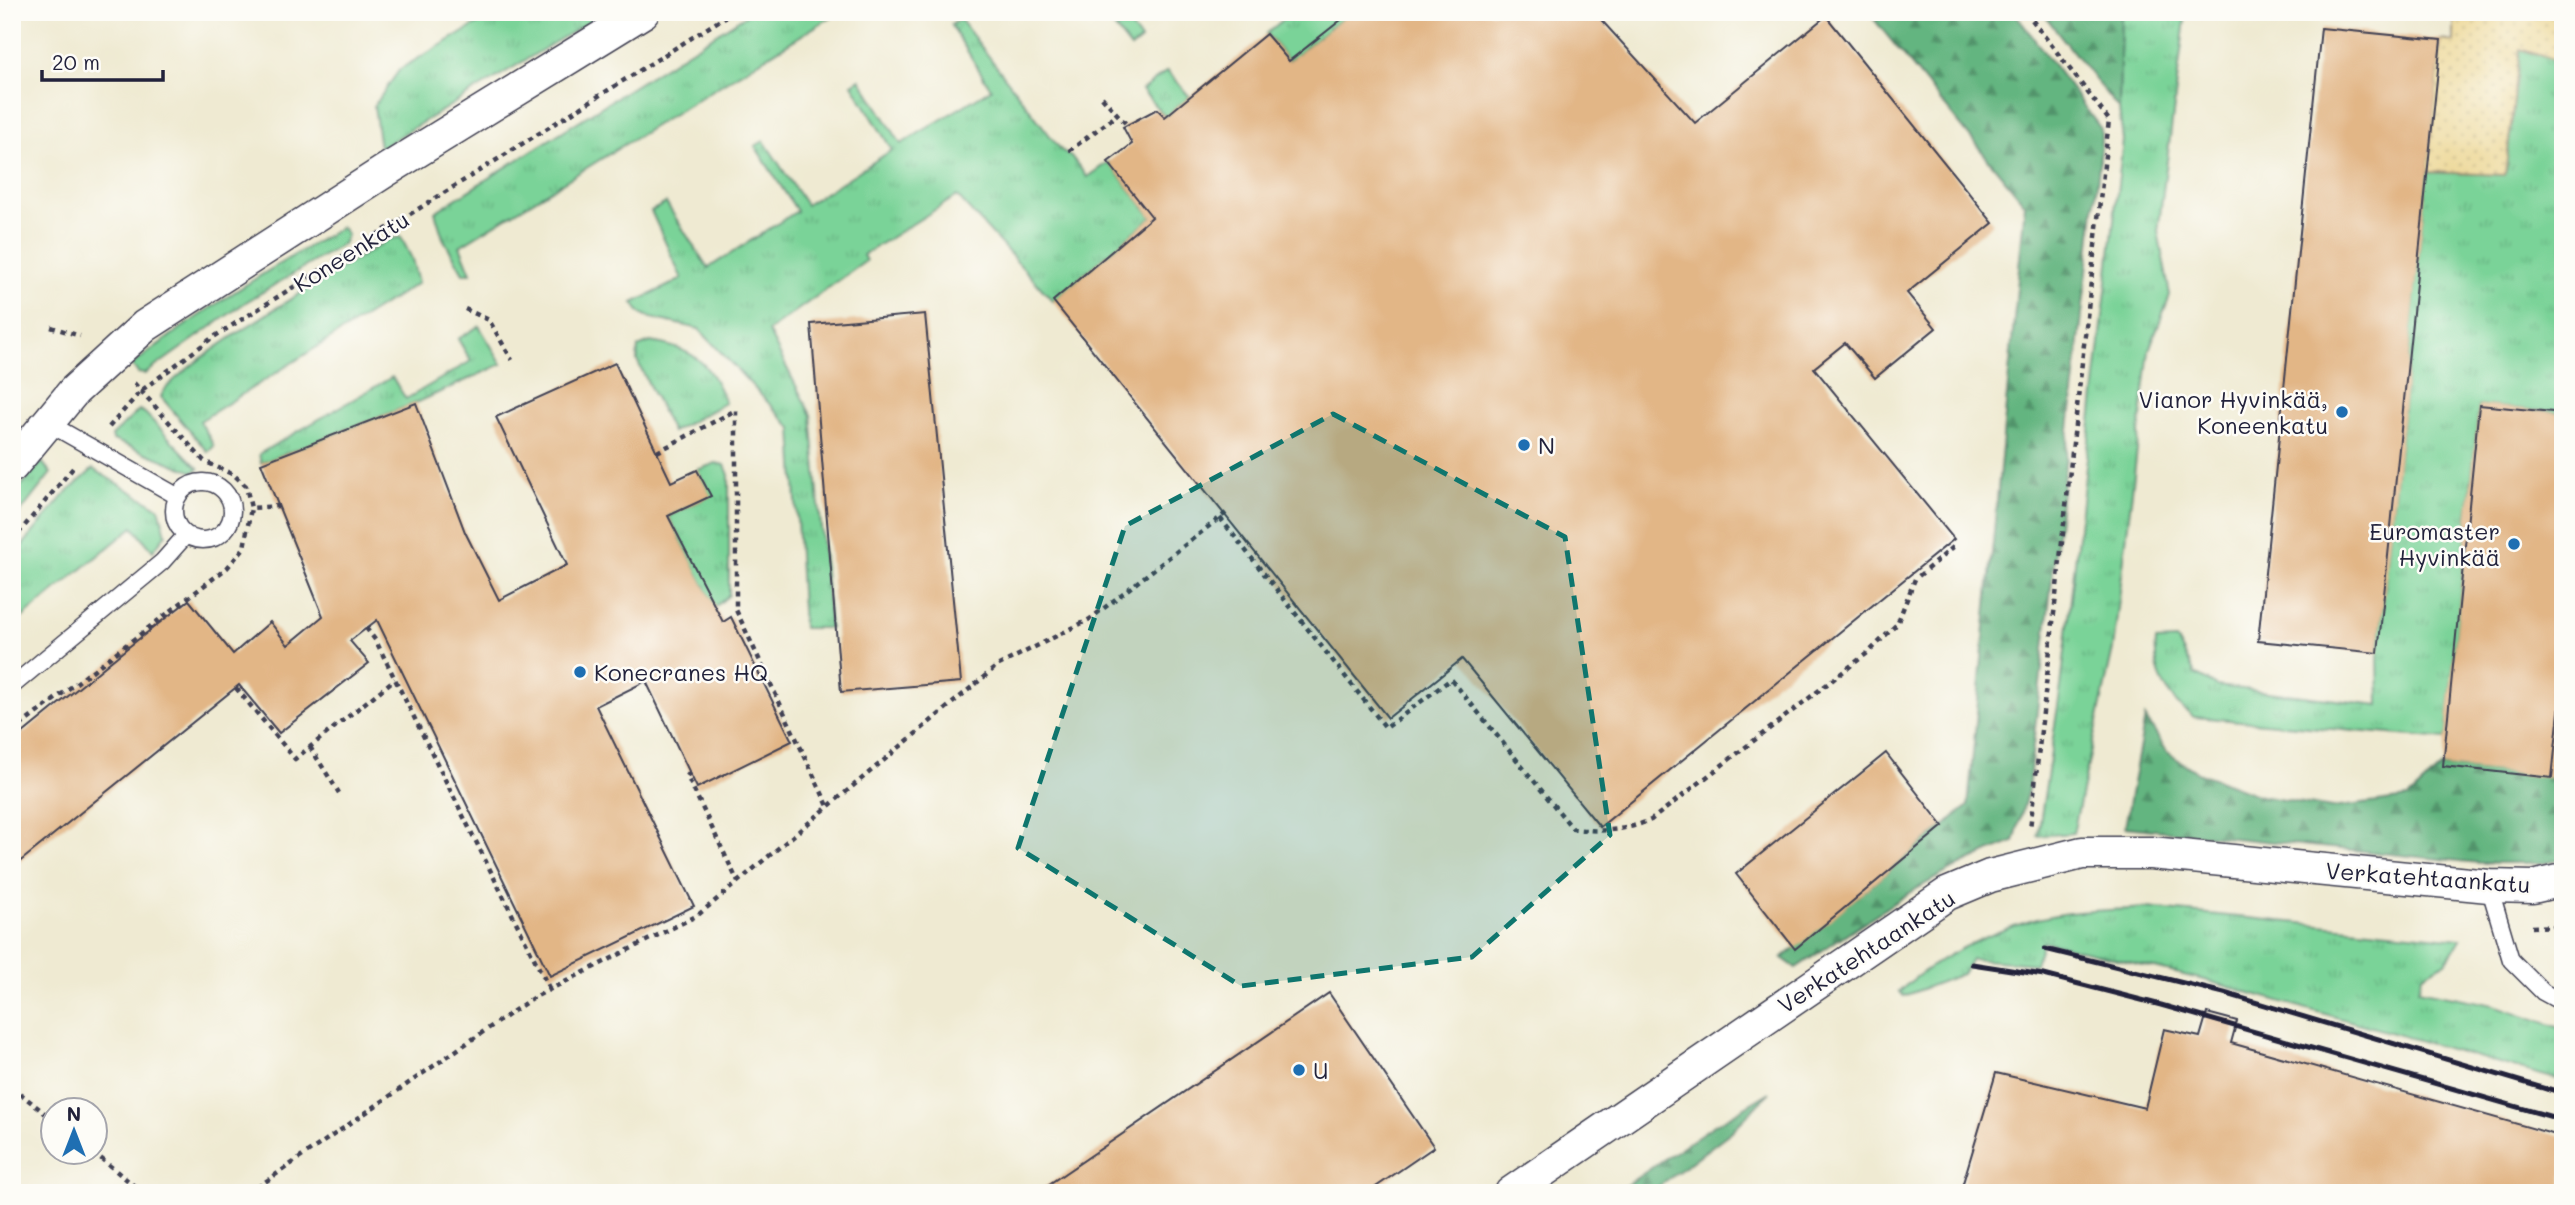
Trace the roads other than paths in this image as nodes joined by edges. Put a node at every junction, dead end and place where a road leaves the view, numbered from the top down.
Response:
1 (643, 12) edge
2 (48, 423) junction
3 (12, 466) edge
4 (177, 496) junction
5 (186, 535) junction
6 (12, 686) edge
7 (2563, 880) edge
8 (2490, 886) junction
9 (2563, 1003) edge
10 (1511, 1193) edge

1 - 2 street
2 - 3 street
2 - 4 lane
4 - 5 lane
4 - 5 lane
5 - 6 lane
7 - 8 street, Verkatehtaankatu
8 - 9 lane
8 - 10 street, Verkatehtaankatu

